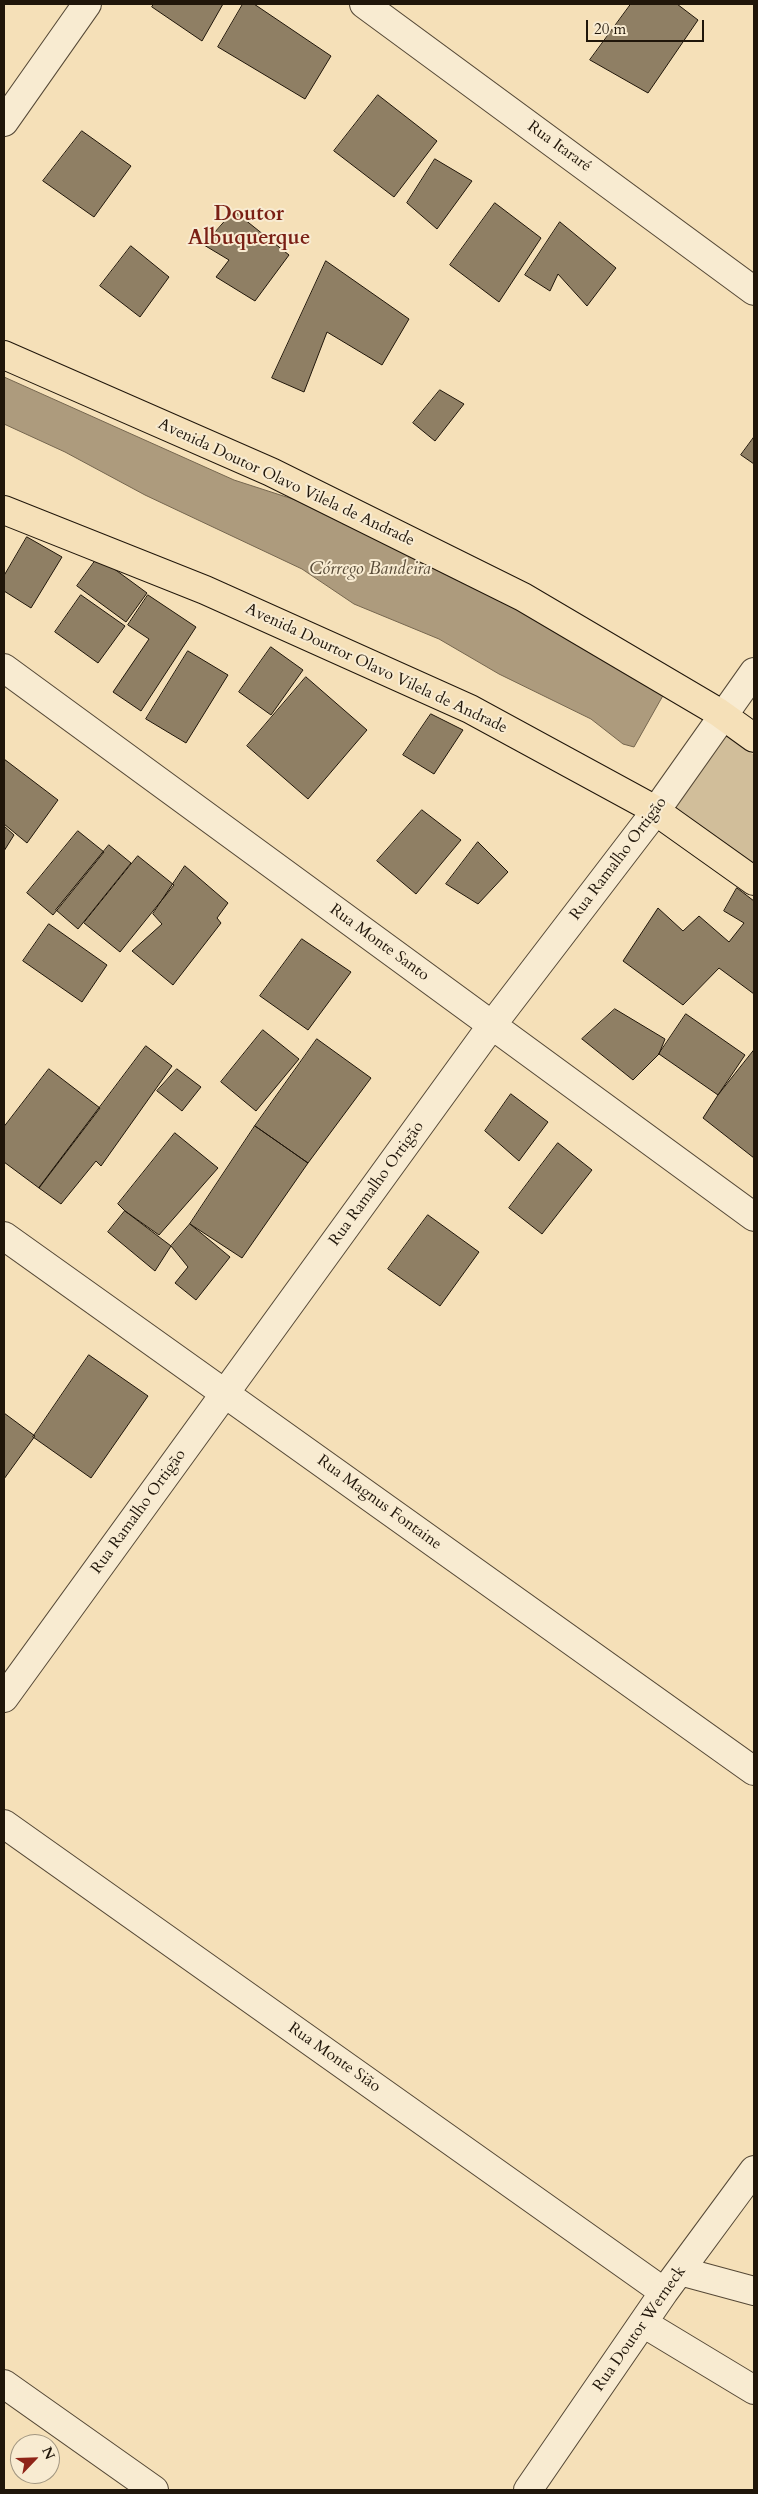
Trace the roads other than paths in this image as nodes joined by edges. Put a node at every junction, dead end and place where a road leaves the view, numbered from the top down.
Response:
1 (87, 4) edge
2 (364, 4) edge
3 (4, 122) edge
4 (754, 291) edge
5 (4, 355) edge
6 (4, 510) edge
7 (4, 668) edge
8 (754, 672) edge
9 (721, 715) junction
10 (754, 738) edge
11 (655, 812) junction
12 (754, 881) edge
13 (492, 1025) junction
14 (754, 1218) edge
15 (4, 1236) edge
16 (226, 1394) junction
17 (4, 1698) edge
18 (754, 1771) edge
19 (4, 1824) edge
20 (754, 2170) edge
21 (672, 2282) junction
22 (754, 2291) edge
23 (643, 2323) junction
24 (4, 2384) edge
25 (754, 2390) edge
26 (154, 2490) edge
27 (528, 2490) edge

1 - 3 street
2 - 4 street, Rua Itararé
5 - 9 main road, Avenida Doutor Olavo Vilela de Andrade
6 - 11 main road, Avenida Dourtor Olavo Vilela de Andrade
7 - 13 street, Rua Monte Santo
8 - 9 street, Rua Ramalho Ortigão
9 - 10 main road
9 - 11 street, Rua Ramalho Ortigão
11 - 12 main road, Avenida Dourtor Olavo Vilela de Andrade
11 - 13 street, Rua Ramalho Ortigão
13 - 14 street, Rua Monte Santo
13 - 16 street, Rua Ramalho Ortigão
15 - 16 street, Rua Magnus Fontaine
16 - 17 street, Rua Ramalho Ortigão
16 - 18 street, Rua Magnus Fontaine
19 - 21 street, Rua Monte Sião
20 - 21 street, Rua Doutor Werneck
21 - 22 street
21 - 23 street, Rua Doutor Werneck
23 - 25 street
23 - 27 street, Rua Doutor Werneck
24 - 26 street

